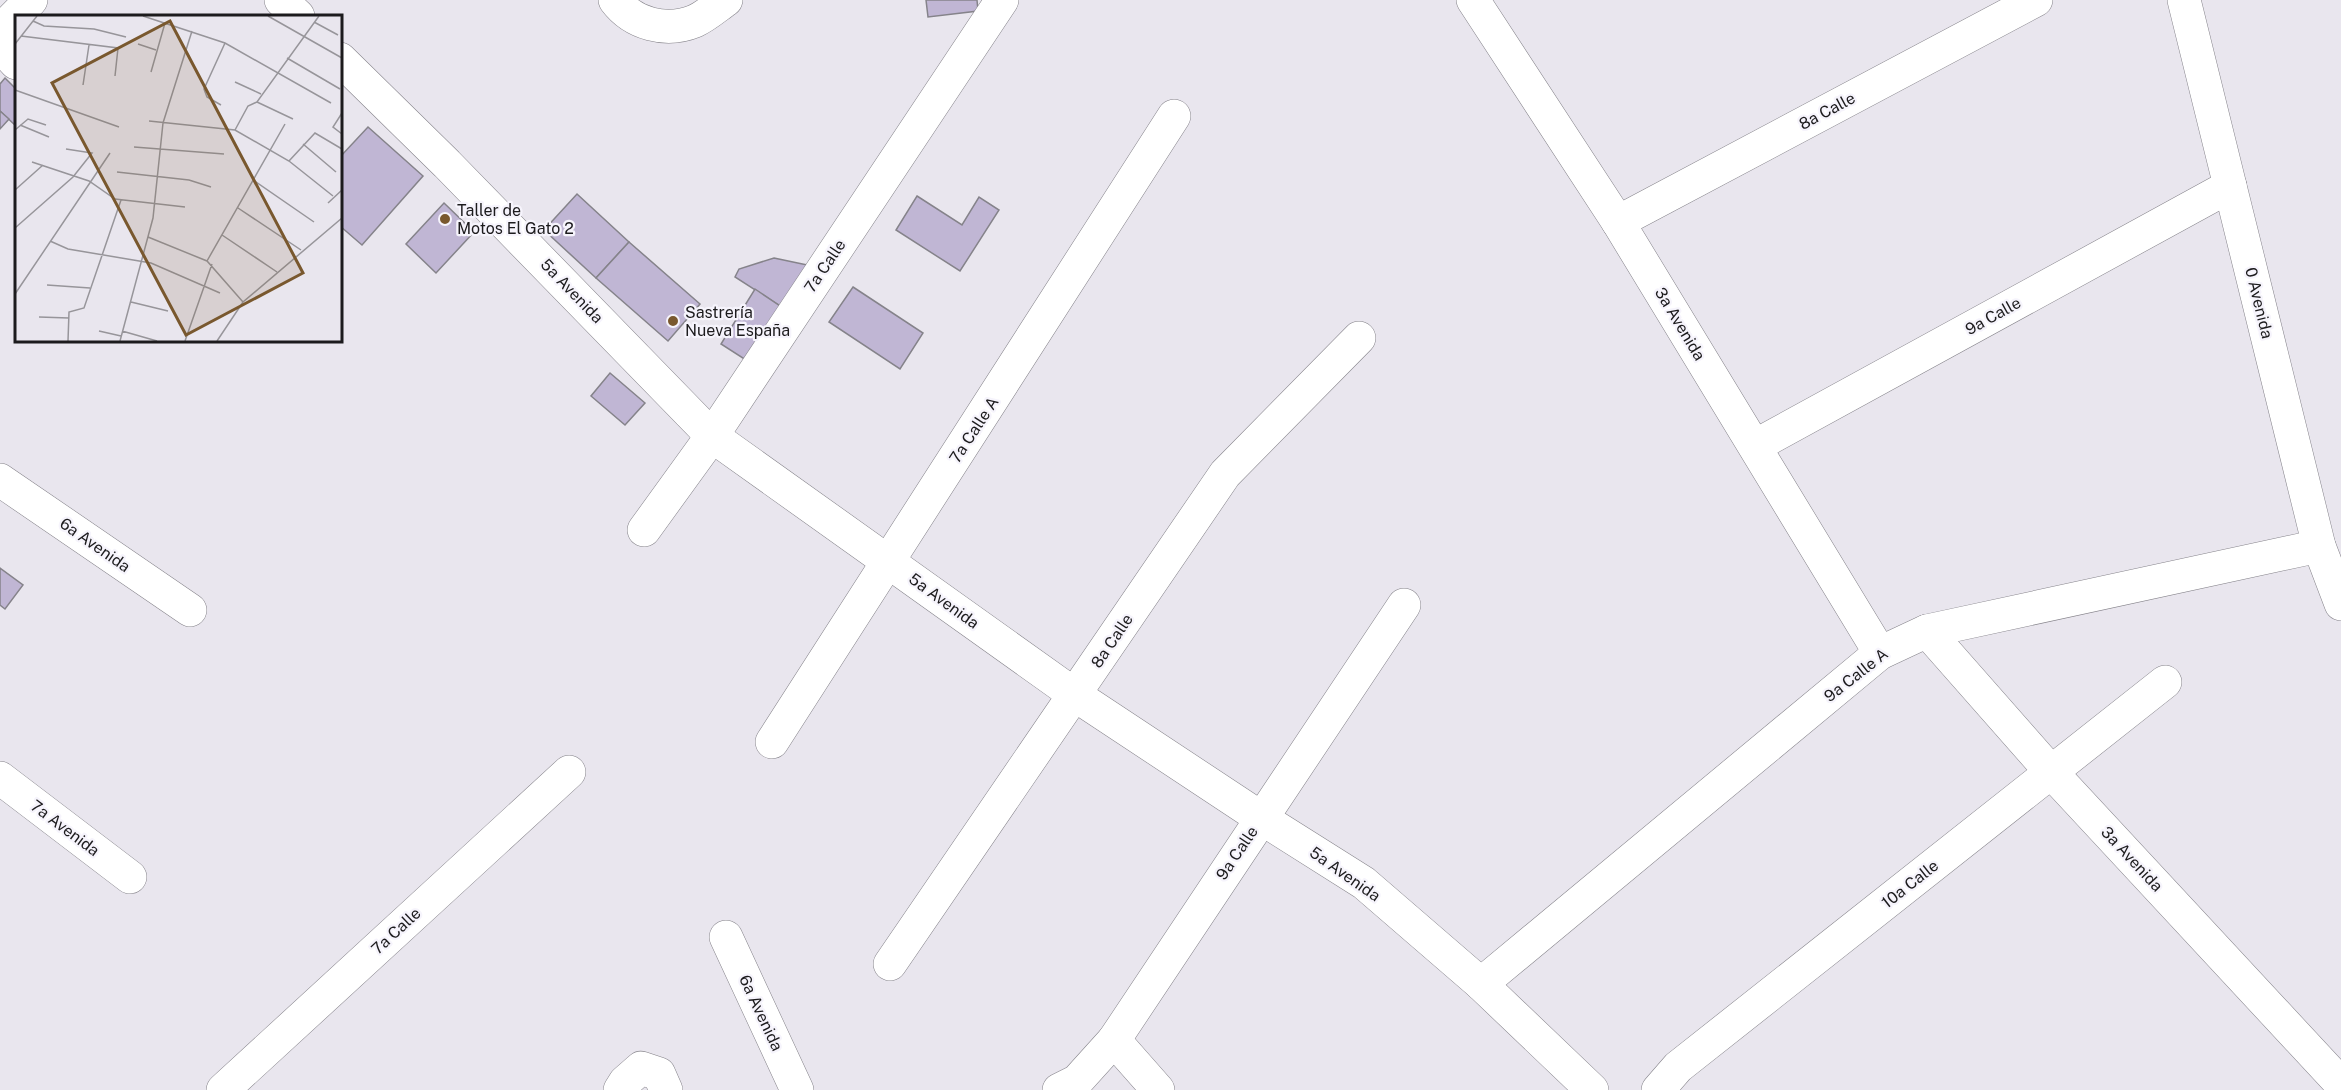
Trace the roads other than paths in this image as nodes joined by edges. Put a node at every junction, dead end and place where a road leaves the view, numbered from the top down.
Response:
1 (31, 0) edge
2 (281, 0) edge
3 (615, 0) edge
4 (726, 0) edge
5 (1002, 0) edge
6 (2036, 0) edge
7 (2184, 0) edge
8 (1479, 2) edge
9 (16, 15) edge
10 (297, 15) edge
11 (15, 16) edge
12 (0, 31) edge
13 (0, 46) edge
14 (342, 61) edge
15 (15, 62) edge
16 (1174, 116) dead end
17 (2230, 186) junction
18 (1618, 222) junction
19 (1359, 338) dead end
20 (712, 436) junction
21 (1755, 446) junction
22 (0, 480) edge
23 (644, 530) dead end
24 (2319, 546) junction
25 (890, 561) junction
26 (1404, 604) dead end
27 (2341, 604) edge
28 (190, 610) dead end
29 (1927, 631) junction
30 (1880, 652) junction
31 (2165, 682) dead end
32 (1075, 695) junction
33 (772, 742) dead end
34 (569, 772) dead end
35 (2052, 773) junction
36 (0, 778) edge
37 (1261, 818) junction
38 (130, 878) dead end
39 (726, 937) dead end
40 (890, 964) dead end
41 (1481, 984) junction
42 (1114, 1040) junction
43 (631, 1079) edge
44 (2341, 1084) edge
45 (223, 1090) edge
46 (666, 1090) edge
47 (797, 1090) edge
48 (1059, 1090) edge
49 (1158, 1090) edge
50 (1592, 1090) edge
51 (1658, 1090) edge

1 - 9 street
2 - 10 street
3 - 4 street
5 - 20 street, 7a Calle
6 - 18 street, 8a Calle
7 - 17 street, 0 Avenida
8 - 18 street, 3a Avenida
11 - 12 street
13 - 15 street
14 - 20 street, 5a Avenida
16 - 25 street, 7a Calle A
17 - 21 street, 9a Calle
17 - 24 street, 0 Avenida
18 - 21 street, 3a Avenida
19 - 32 street, 8a Calle
20 - 23 street, 7a Calle
20 - 25 street, 5a Avenida
21 - 30 street, 3a Avenida
22 - 28 street, 6a Avenida
24 - 27 street, 0 Avenida
24 - 29 street, 9a Calle A
25 - 32 street, 5a Avenida
25 - 33 street, 7a Calle A
26 - 37 street, 9a Calle
29 - 30 street, 9a Calle A
29 - 35 street, 3a Avenida
30 - 41 street, 9a Calle A
31 - 35 street, 10a Calle
32 - 37 street, 5a Avenida
32 - 40 street, 8a Calle
34 - 45 street, 7a Calle
35 - 44 street, 3a Avenida
35 - 51 street, 10a Calle
36 - 38 street, 7a Avenida
37 - 41 street, 5a Avenida
37 - 42 street, 9a Calle
39 - 47 street, 6a Avenida
41 - 50 street, 5a Avenida
42 - 48 street, 9a Calle
42 - 49 street
43 - 46 street

